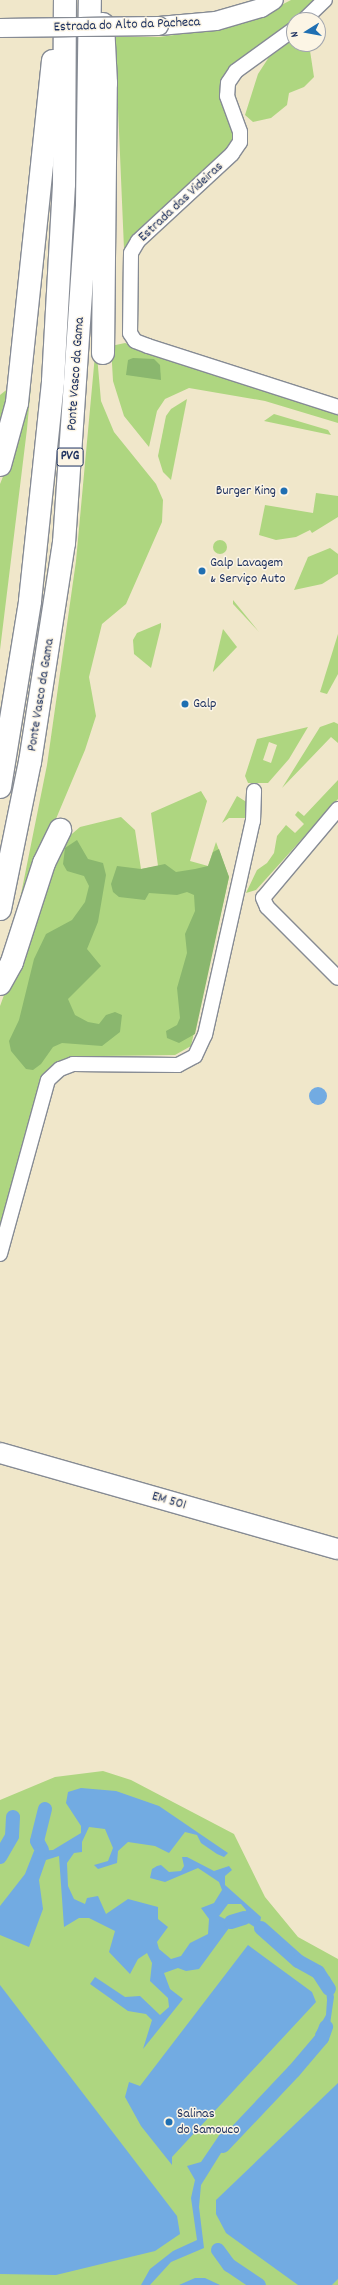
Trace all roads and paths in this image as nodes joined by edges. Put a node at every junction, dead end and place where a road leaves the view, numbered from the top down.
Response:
1 (59, 0) edge
2 (65, 0) edge
3 (90, 0) edge
4 (102, 0) edge
5 (274, 0) edge
6 (325, 0) edge
7 (312, 12) edge
8 (0, 28) edge
9 (286, 35) edge
10 (103, 353) dead end
11 (338, 407) edge
12 (0, 465) edge
13 (0, 787) edge
14 (254, 791) dead end
15 (338, 809) edge
16 (60, 830) dead end
17 (0, 909) edge
18 (338, 978) edge
19 (0, 984) edge
20 (0, 1254) edge
21 (0, 1453) edge
22 (338, 1549) edge

1 - 12 highway
2 - 13 highway, Ponte Vasco da Gama / PVG
3 - 17 highway, Ponte Vasco da Gama / PVG
4 - 10 highway
5 - 8 street, Estrada do Alto da Pacheca, bridge
6 - 7 street
9 - 11 street, Estrada das Videiras
14 - 20 street
15 - 18 street
16 - 19 highway
21 - 22 main road, EM 501 / EM 501

